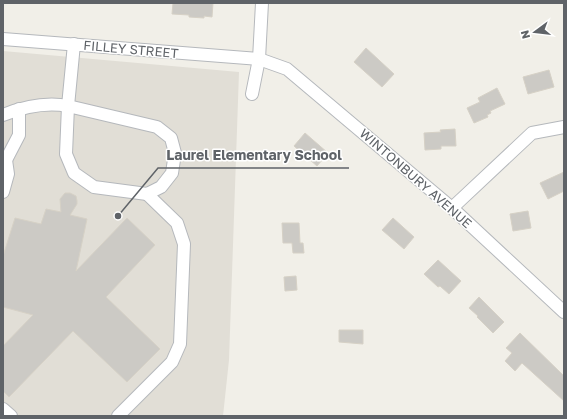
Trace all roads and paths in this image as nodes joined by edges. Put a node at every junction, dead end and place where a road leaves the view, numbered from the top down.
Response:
1 (262, 3) edge
2 (3, 39) edge
3 (74, 44) junction
4 (259, 59) junction
5 (252, 94) dead end
6 (68, 106) junction
7 (19, 109) junction
8 (3, 116) edge
9 (564, 127) edge
10 (4, 162) edge
11 (3, 192) edge
12 (147, 194) junction
13 (452, 208) junction
14 (564, 312) edge
15 (3, 409) edge
16 (12, 416) edge
17 (118, 416) edge

1 - 4 street
2 - 3 street, FILLEY STREET
3 - 4 street, FILLEY STREET
3 - 6 street
4 - 5 street
4 - 13 street, WINTONBURY AVENUE
6 - 7 street
6 - 12 street
6 - 12 street
7 - 8 street
7 - 10 street
9 - 13 street
10 - 11 street
12 - 17 street
13 - 14 street, WINTONBURY AVENUE
15 - 16 street

